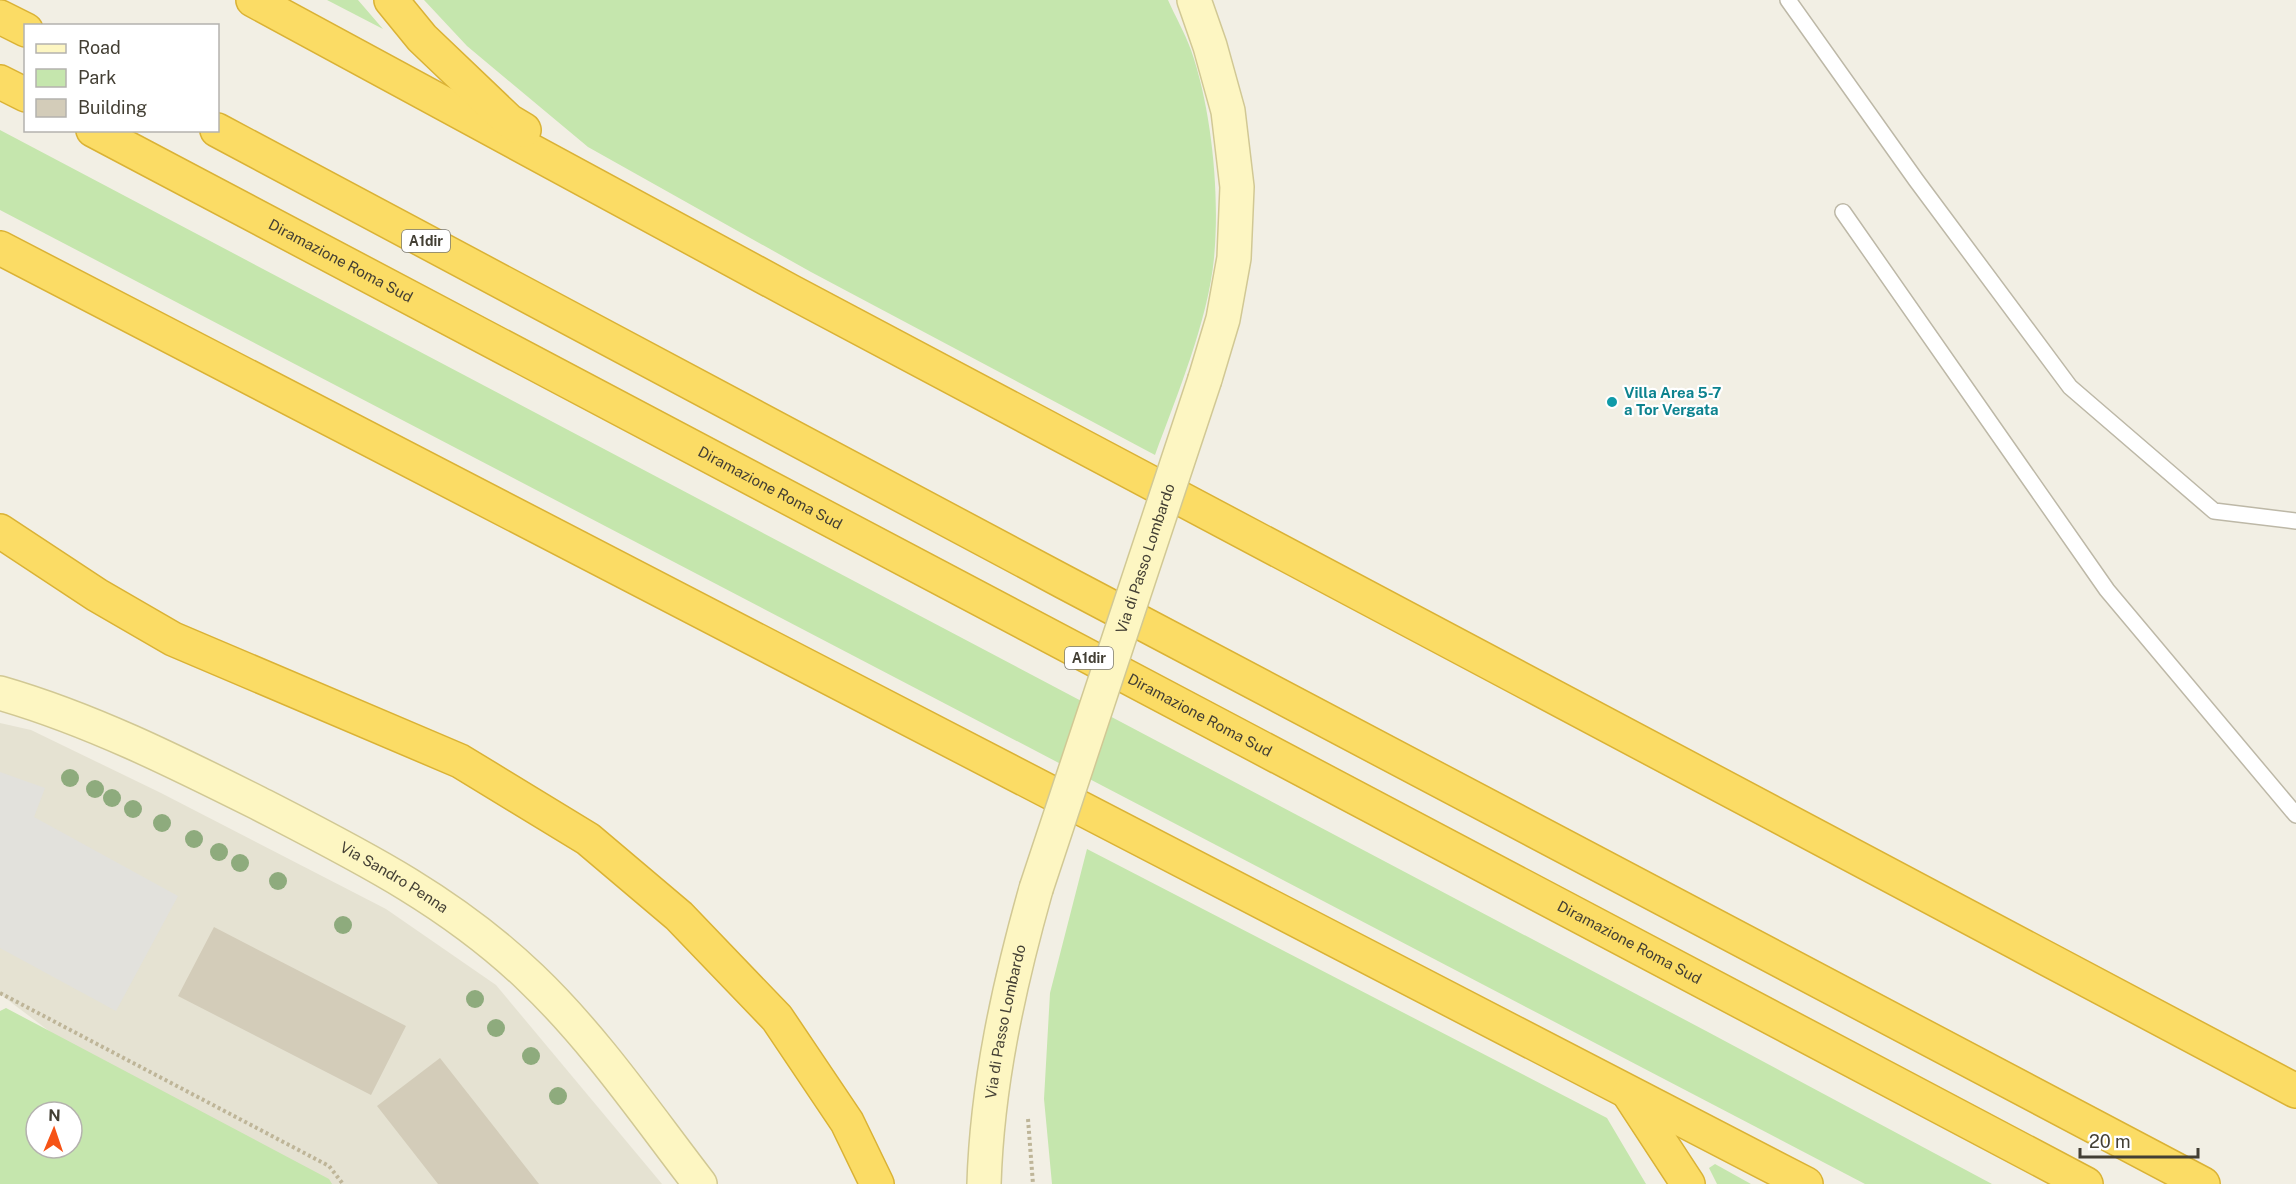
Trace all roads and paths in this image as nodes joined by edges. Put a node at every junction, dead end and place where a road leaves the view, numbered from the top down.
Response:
1 (253, 0) edge
2 (391, 0) edge
3 (1194, 0) edge
4 (1788, 0) edge
5 (0, 17) edge
6 (24, 29) edge
7 (0, 81) edge
8 (24, 94) edge
9 (219, 131) edge
10 (97, 132) edge
11 (1843, 212) dead end
12 (0, 248) edge
13 (790, 291) junction
14 (2296, 521) edge
15 (0, 531) edge
16 (0, 693) edge
17 (2296, 815) edge
18 (0, 993) edge
19 (2296, 1091) edge
20 (1628, 1092) junction
21 (343, 1184) edge
22 (700, 1184) edge
23 (877, 1184) edge
24 (984, 1184) edge
25 (1688, 1184) edge
26 (1806, 1184) edge
27 (2086, 1184) edge
28 (2204, 1184) edge

1 - 13 highway
2 - 13 highway
3 - 24 street, Via di Passo Lombardo, bridge
4 - 14 lane
5 - 6 highway
7 - 8 highway
9 - 28 highway, A1dir
10 - 27 highway, Diramazione Roma Sud / A1dir
11 - 17 lane
12 - 20 highway
13 - 19 highway
15 - 23 highway
16 - 22 street, Via Sandro Penna
18 - 21 path
20 - 25 highway
20 - 26 highway

